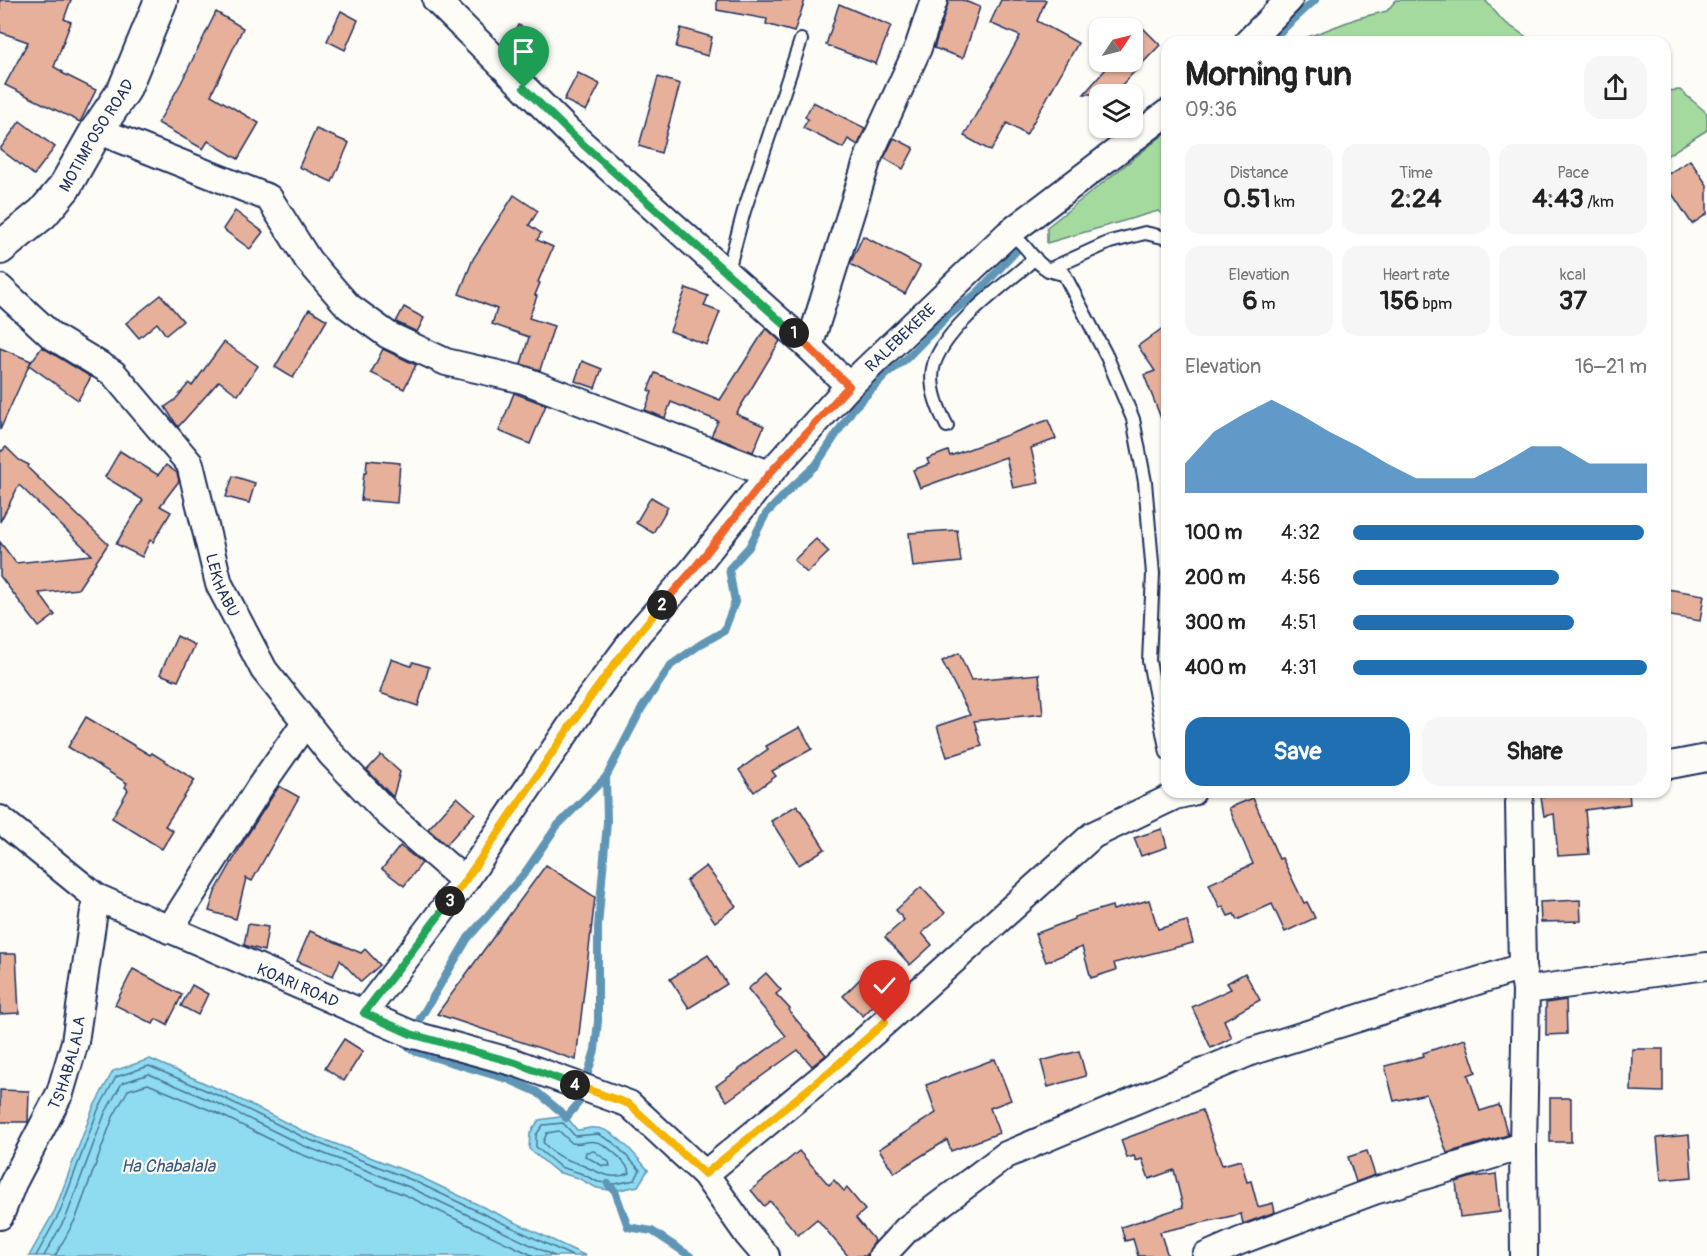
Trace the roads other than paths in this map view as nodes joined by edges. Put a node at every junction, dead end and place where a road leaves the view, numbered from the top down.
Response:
1 (161, 0) edge
2 (436, 0) edge
3 (934, 0) edge
4 (1289, 0) edge
5 (1254, 36) edge
6 (801, 40) dead end
7 (1161, 118) edge
8 (97, 130) junction
9 (1008, 234) junction
10 (1161, 237) edge
11 (0, 248) edge
12 (1035, 258) junction
13 (1048, 270) junction
14 (727, 274) junction
15 (0, 288) edge
16 (809, 347) junction
17 (849, 386) junction
18 (947, 426) dead end
19 (769, 474) junction
20 (1161, 722) edge
21 (305, 723) junction
22 (1707, 758) edge
23 (1671, 764) edge
24 (1170, 798) edge
25 (1520, 798) edge
26 (0, 819) edge
27 (465, 881) junction
28 (96, 897) junction
29 (169, 930) junction
30 (1707, 966) edge
31 (1524, 978) junction
32 (364, 1013) junction
33 (1523, 1146) junction
34 (705, 1174) junction
35 (0, 1216) edge
36 (766, 1256) edge
37 (882, 1256) edge
38 (1206, 1256) edge
39 (1524, 1256) edge

1 - 8 street, MOTIMPOSO ROAD
2 - 14 street
3 - 16 street
4 - 5 street
6 - 14 lane
7 - 9 street, RALEBEKERE
8 - 11 street, MOTIMPOSO ROAD
8 - 19 street
9 - 12 lane
9 - 17 street, RALEBEKERE
10 - 13 lane
12 - 13 lane
12 - 18 lane
13 - 20 lane
14 - 16 street
15 - 21 street, LEKHABU
16 - 17 street
17 - 19 street, RALEBEKERE
19 - 27 street, RALEBEKERE
21 - 27 street, LEKHABU
21 - 29 street
22 - 23 street
24 - 34 street
25 - 31 street
26 - 28 street, KOARI ROAD
27 - 32 street, RALEBEKERE
28 - 29 street, KOARI ROAD
28 - 35 street, TSHABALALA
29 - 32 street, KOARI ROAD
30 - 31 street
31 - 33 street
31 - 37 street
32 - 34 street, KOARI ROAD
33 - 38 street
33 - 39 street
34 - 36 street, KOARI ROAD

